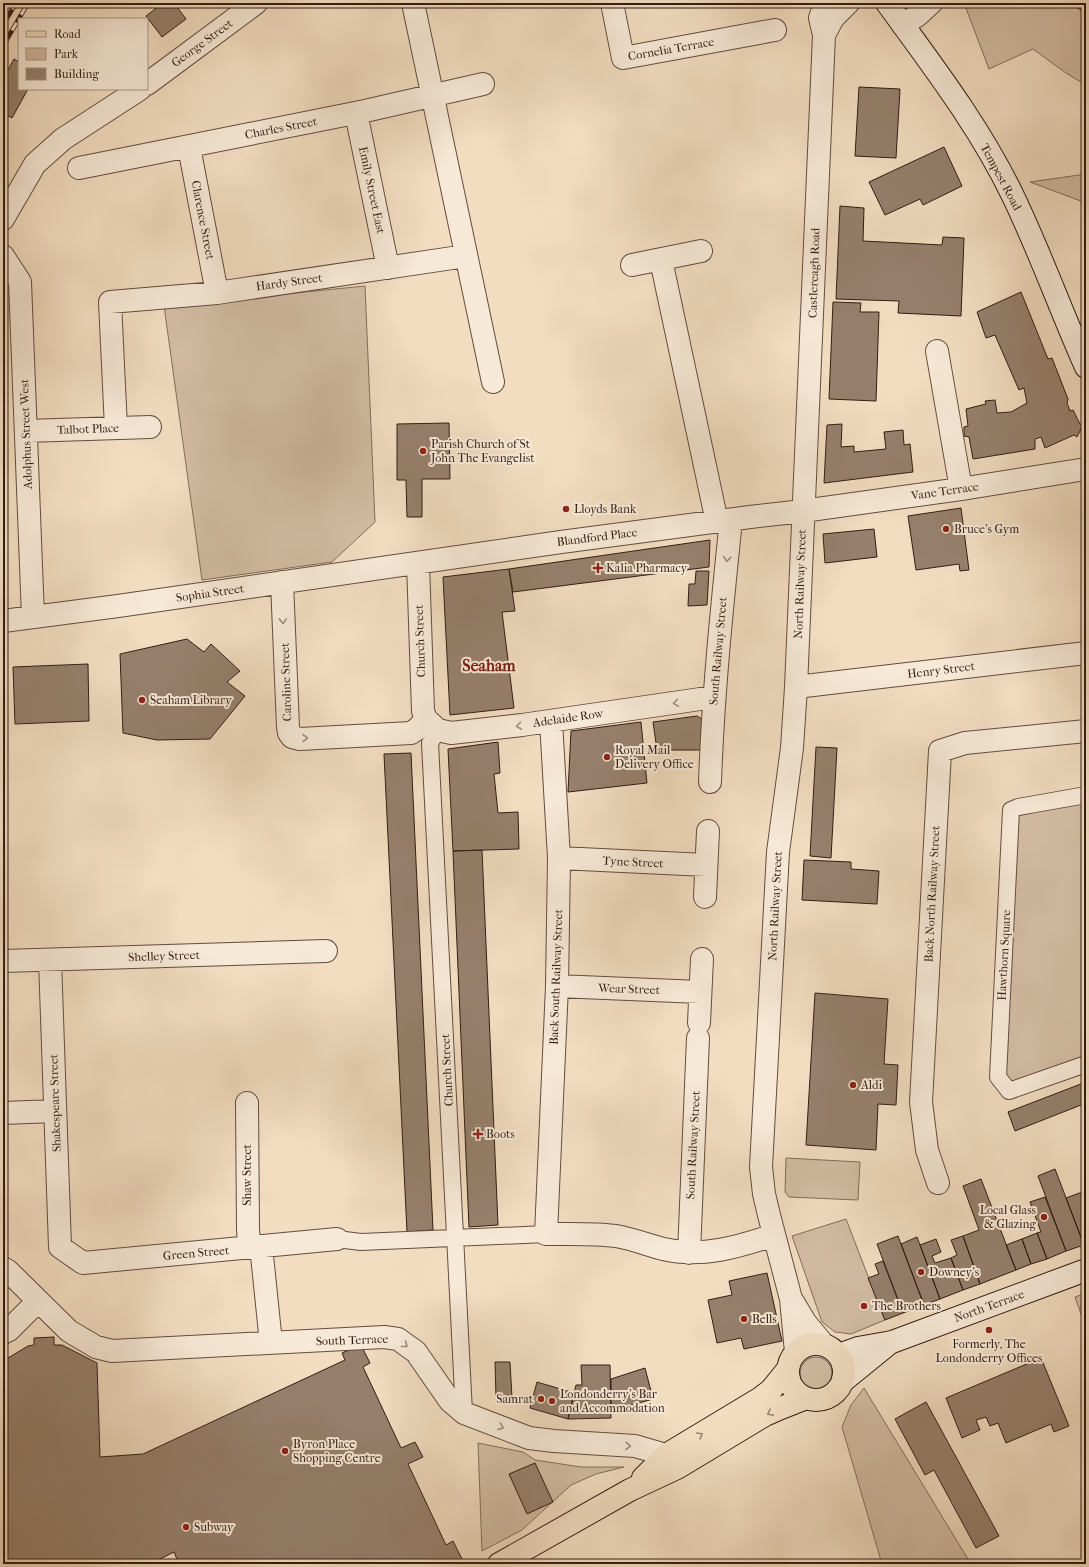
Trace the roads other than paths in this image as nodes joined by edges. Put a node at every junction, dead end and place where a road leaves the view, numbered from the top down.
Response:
1 (256, 3) edge
2 (413, 3) edge
3 (612, 3) edge
4 (825, 3) edge
5 (848, 3) edge
6 (887, 3) edge
7 (931, 3) edge
8 (903, 25) junction
9 (814, 29) junction
10 (774, 30) dead end
11 (148, 83) edge
12 (483, 84) dead end
13 (138, 90) edge
14 (432, 97) junction
15 (356, 113) junction
16 (189, 147) junction
17 (78, 168) dead end
18 (3, 219) edge
19 (701, 251) dead end
20 (3, 256) edge
21 (466, 256) junction
22 (661, 260) junction
23 (632, 265) dead end
24 (388, 268) junction
25 (217, 293) junction
26 (937, 351) dead end
27 (1086, 367) edge
28 (492, 382) dead end
29 (150, 427) dead end
30 (116, 428) junction
31 (26, 431) junction
32 (1086, 469) edge
33 (961, 489) junction
34 (803, 511) junction
35 (777, 514) joint
36 (732, 520) junction
37 (418, 563) junction
38 (282, 582) junction
39 (32, 617) junction
40 (3, 621) edge
41 (1086, 653) edge
42 (796, 687) junction
43 (714, 697) junction
44 (551, 721) junction
45 (432, 724) junction
46 (1086, 731) edge
47 (710, 782) dead end
48 (1086, 796) edge
49 (708, 831) dead end
50 (559, 858) junction
51 (706, 865) junction
52 (705, 897) dead end
53 (326, 951) dead end
54 (702, 959) dead end
55 (50, 960) junction
56 (3, 961) edge
57 (557, 986) junction
58 (700, 992) junction
59 (1086, 1064) edge
60 (247, 1103) dead end
61 (55, 1111) junction
62 (3, 1113) edge
63 (938, 1183) dead end
64 (546, 1234) junction
65 (774, 1235) junction
66 (455, 1238) junction
67 (337, 1239) joint
68 (60, 1247) joint
69 (255, 1247) junction
70 (689, 1252) junction
71 (3, 1268) edge
72 (1086, 1270) edge
73 (791, 1299) junction
74 (38, 1301) junction
75 (3, 1333) edge
76 (271, 1342) junction
77 (892, 1342) junction
78 (831, 1349) junction
79 (792, 1360) junction
80 (843, 1381) junction
81 (806, 1398) junction
82 (464, 1413) junction
83 (666, 1455) junction
84 (630, 1490) junction
85 (499, 1564) edge

1 - 11 street, George Street
2 - 14 street
3 - 10 street, Cornelia Terrace
4 - 9 street, Castlereagh Road
5 - 9 street, Castlereagh Road
6 - 8 street, Tempest Road
7 - 8 street
8 - 27 street, Tempest Road
9 - 34 street, Castlereagh Road
12 - 14 street, Charles Street
13 - 18 street
14 - 15 street, Charles Street
14 - 21 street
15 - 16 street, Charles Street
15 - 24 street, Emily Street East
16 - 17 street, Charles Street
16 - 25 street, Clarence Street
19 - 22 street
20 - 31 street, Adolphus Street West
21 - 24 street, Hardy Street
21 - 28 street
22 - 23 street
22 - 36 street, South Railway Street
24 - 25 street, Hardy Street
25 - 30 street, Hardy Street
26 - 33 street
29 - 30 street, Talbot Place
30 - 31 street, Talbot Place
31 - 39 street, Adolphus Street West
32 - 33 street, Vane Terrace
33 - 34 street, Vane Terrace
34 - 35 street, Vane Terrace
34 - 42 street, North Railway Street
35 - 36 street, Blandford Place
36 - 37 street, Blandford Place
36 -> 43 street, South Railway Street
37 - 38 street, Sophia Street
37 - 45 street, Church Street
38 - 39 street, Sophia Street
38 -> 45 street, Caroline Street
39 - 40 street, Sophia Street
41 - 42 street, Henry Street
42 - 65 street, North Railway Street
43 -> 44 street, Adelaide Row
43 - 47 street, South Railway Street
44 -> 45 street, Adelaide Row
44 - 50 street, Back South Railway Street
45 - 66 street, Church Street
46 - 63 street, Back North Railway Street
48 - 59 street, Hawthorn Square
49 - 51 street
50 - 51 street, Tyne Street
50 - 57 street, Back South Railway Street
51 - 52 street
53 - 55 street, Shelley Street
54 - 58 street, South Railway Street
55 - 56 street, Shelley Street
55 - 61 street, Shakespeare Street
57 - 58 street, Wear Street
57 - 64 street, Back South Railway Street
58 - 70 street, South Railway Street
60 - 69 street, Shaw Street
61 - 62 street
61 - 68 street, Shakespeare Street
64 - 66 street
64 - 70 street
65 - 70 street
65 - 73 street, North Railway Street
66 - 67 street
66 - 82 street, Church Street
67 - 69 street, Green Street
68 - 69 street, Green Street
69 - 76 street, Shaw Street
71 - 74 street, South Terrace
72 - 77 street, North Terrace
73 - 78 street, North Railway Street
73 - 79 street, North Railway Street
74 - 75 street
74 - 76 street, South Terrace
76 -> 82 street, South Terrace
77 - 78 street, North Terrace
77 - 80 street, North Terrace
78 - 79 main road
78 - 80 main road
79 - 81 main road
83 -> 79 main road
80 - 81 main road
81 -> 84 main road
82 -> 83 street, South Terrace
83 - 84 main road
84 - 85 main road

